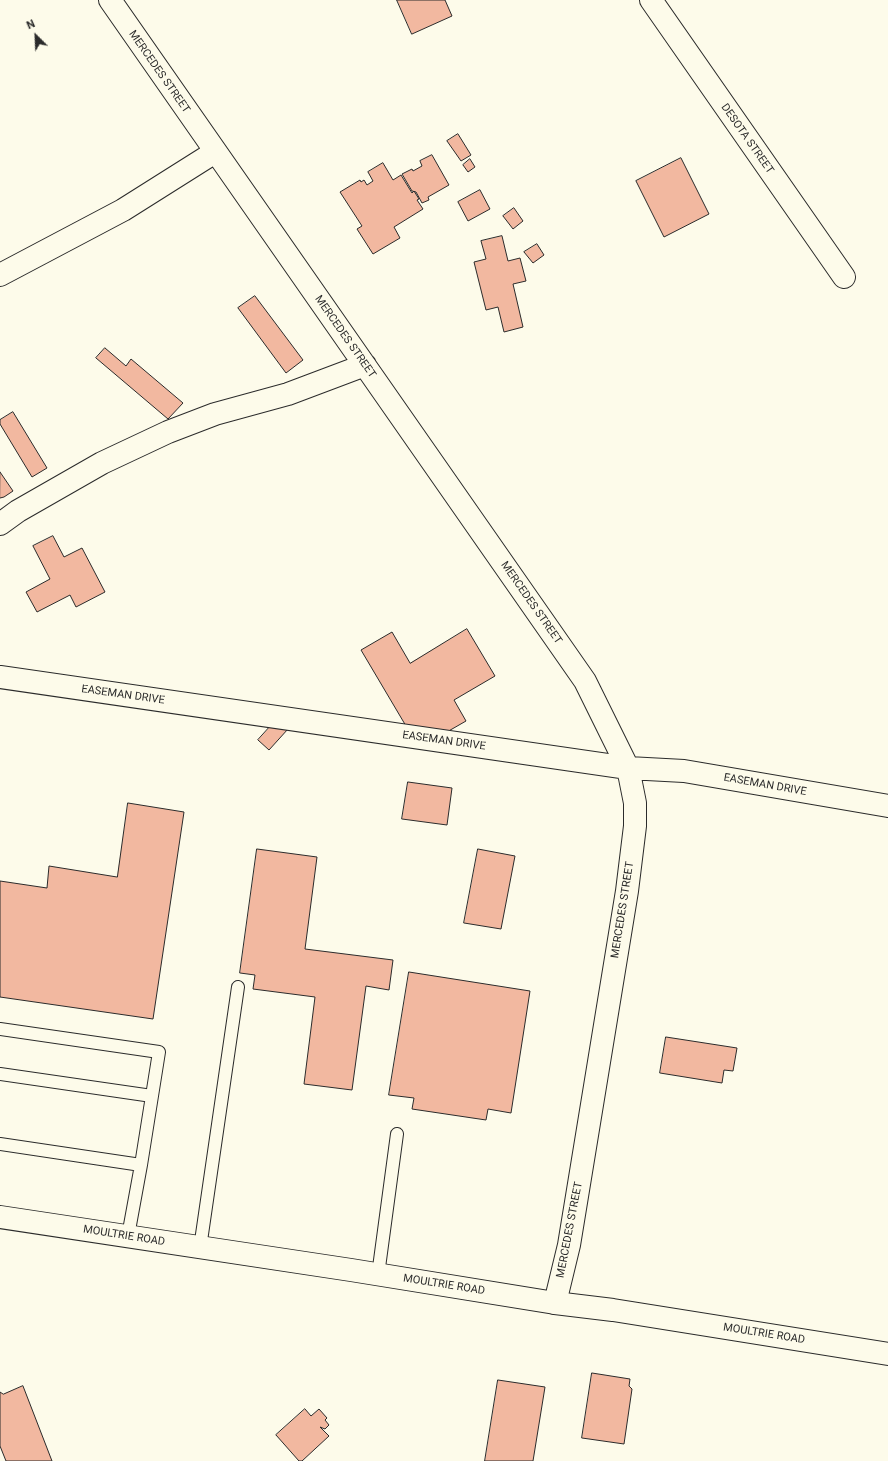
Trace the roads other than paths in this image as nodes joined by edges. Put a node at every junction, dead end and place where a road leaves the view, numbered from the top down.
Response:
1 (110, 0) edge
2 (651, 0) edge
3 (215, 152) junction
4 (0, 274) edge
5 (844, 277) dead end
6 (365, 365) junction
7 (0, 524) edge
8 (0, 678) edge
9 (628, 768) junction
10 (888, 806) edge
11 (238, 987) dead end
12 (0, 1029) edge
13 (0, 1074) edge
14 (152, 1096) junction
15 (397, 1134) dead end
16 (0, 1144) edge
17 (141, 1165) junction
18 (0, 1218) edge
19 (128, 1236) junction
20 (200, 1248) junction
21 (378, 1275) junction
22 (555, 1304) junction
23 (888, 1354) edge

1 - 3 street, MERCEDES STREET
2 - 5 street, DESOTA STREET
3 - 4 street
3 - 6 street, MERCEDES STREET
6 - 7 street
6 - 9 street, MERCEDES STREET
8 - 9 street, EASEMAN DRIVE
9 - 10 street, EASEMAN DRIVE
9 - 22 street, MERCEDES STREET
11 - 20 lane
12 - 14 lane
13 - 14 lane
14 - 17 lane
15 - 21 lane
16 - 17 lane
17 - 19 lane
18 - 19 street, MOULTRIE ROAD
19 - 20 street, MOULTRIE ROAD
20 - 21 street, MOULTRIE ROAD
21 - 22 street, MOULTRIE ROAD
22 - 23 street, MOULTRIE ROAD

